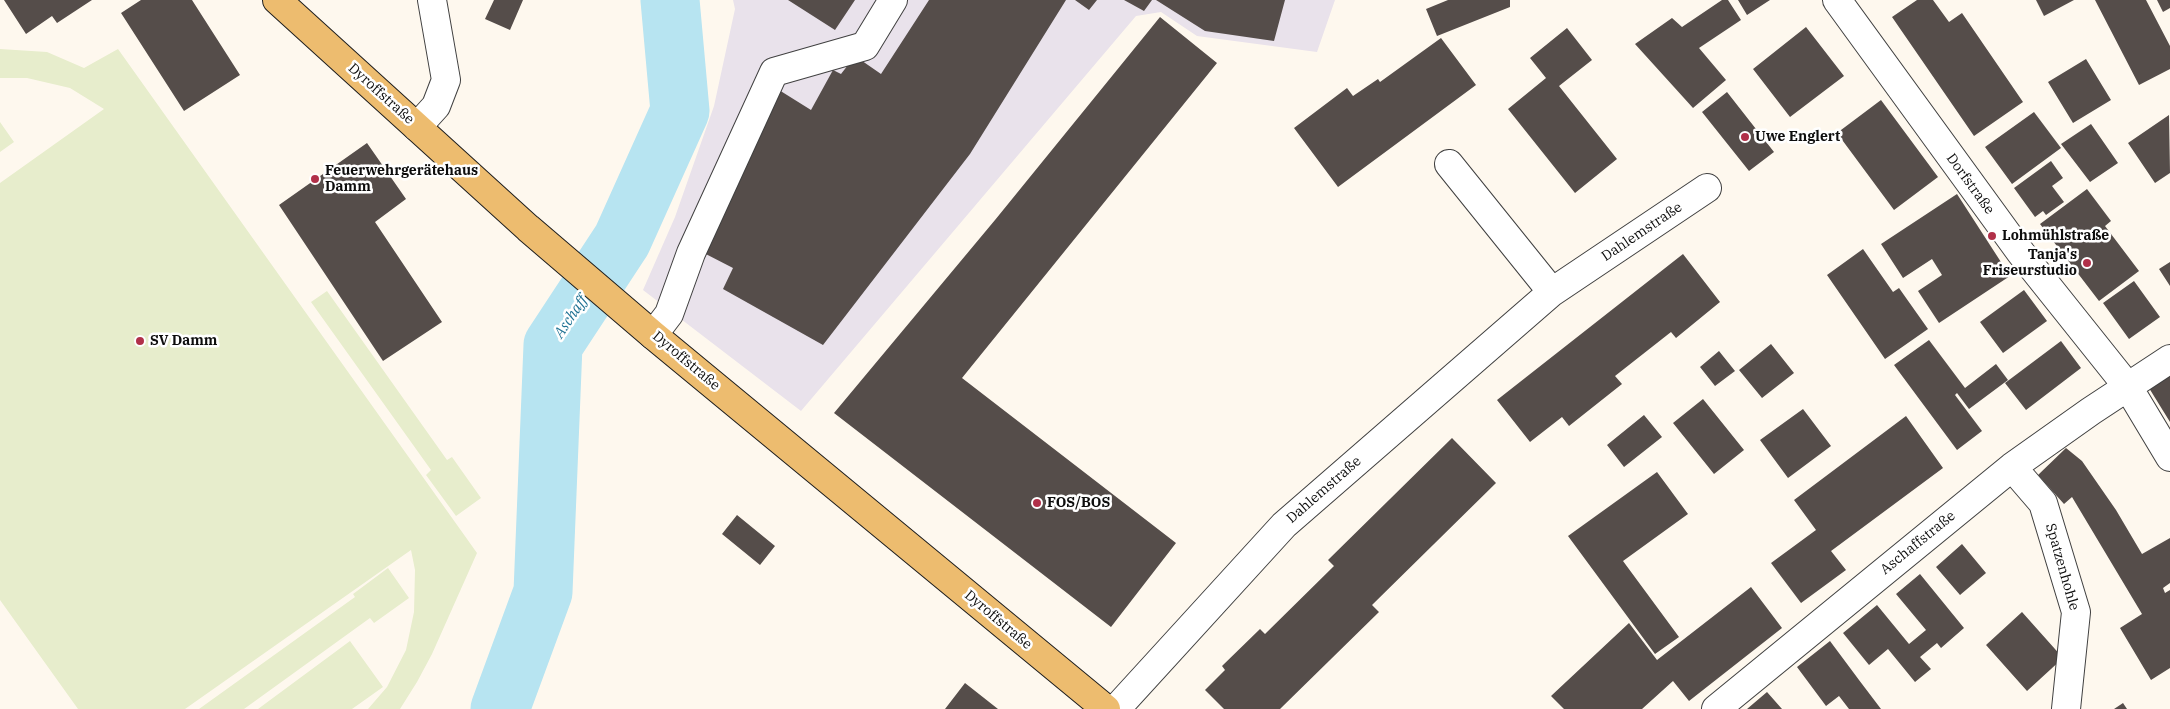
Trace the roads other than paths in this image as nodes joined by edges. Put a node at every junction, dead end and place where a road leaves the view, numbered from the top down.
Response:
1 (278, 0) edge
2 (432, 0) edge
3 (893, 0) edge
4 (1837, 0) edge
5 (417, 127) junction
6 (1449, 164) dead end
7 (1708, 188) dead end
8 (1552, 292) junction
9 (653, 335) junction
10 (2170, 360) edge
11 (2128, 387) junction
12 (2170, 457) edge
13 (2012, 467) junction
14 (1106, 709) edge
15 (1116, 709) edge
16 (1716, 709) edge
17 (2066, 709) edge

1 - 5 main road, Dyroffstraße
2 - 5 street
3 - 9 street
4 - 11 street, Dorfstraße
5 - 9 main road, Dyroffstraße
6 - 8 street
7 - 8 street, Dahlemstraße
8 - 15 street, Dahlemstraße
9 - 14 main road, Dyroffstraße
10 - 11 street
11 - 12 street, Dorfstraße
11 - 13 street, Aschaffstraße
13 - 16 street, Aschaffstraße
13 - 17 street, Spatzenhohle

